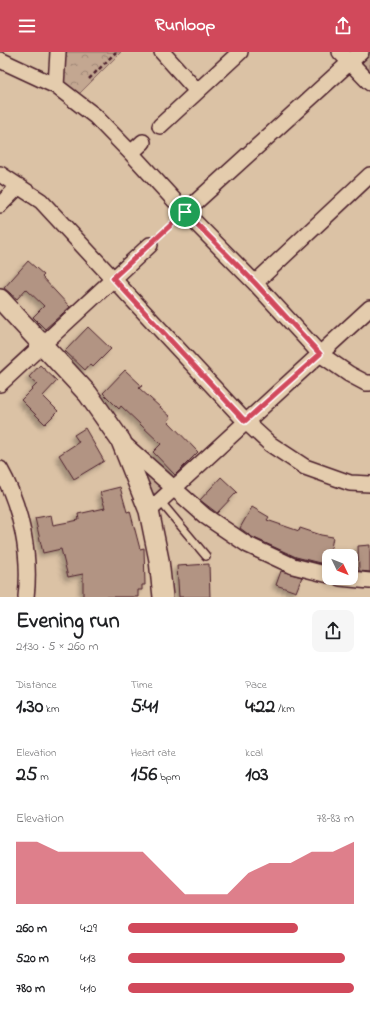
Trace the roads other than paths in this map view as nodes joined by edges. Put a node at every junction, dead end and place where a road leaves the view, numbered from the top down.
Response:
1 (58, 52) edge
2 (162, 52) edge
3 (240, 52) edge
4 (361, 52) edge
5 (345, 57) edge
6 (0, 60) edge
7 (370, 83) edge
8 (56, 86) junction
9 (197, 91) junction
10 (160, 126) dead end
11 (143, 142) dead end
12 (131, 153) junction
13 (0, 174) edge
14 (370, 175) edge
15 (19, 186) junction
16 (0, 205) edge
17 (185, 212) junction
18 (150, 245) road end
19 (113, 278) junction
20 (255, 283) junction
21 (0, 299) edge
22 (370, 308) edge
23 (43, 344) junction
24 (320, 354) junction
25 (370, 383) edge
26 (0, 384) edge
27 (245, 421) junction
28 (122, 441) junction
29 (0, 469) edge
30 (370, 484) edge
31 (174, 488) junction
32 (154, 506) junction
33 (206, 556) dead end
34 (322, 573) edge
35 (358, 580) edge
36 (370, 581) edge
37 (26, 597) edge
38 (163, 597) edge

1 - 8 street
2 - 9 street
3 - 9 street
4 - 5 street
5 - 7 street
5 - 17 street
6 - 8 street
8 - 12 street
9 - 10 street
11 - 12 street
12 - 17 street
13 - 15 street
14 - 20 street
15 - 16 street
15 - 19 street
17 - 20 street
18 - 19 street
19 - 23 street
19 - 27 street
20 - 24 street
21 - 23 street
22 - 24 street
23 - 26 street
23 - 28 street
24 - 25 street
24 - 27 street
27 - 30 street
27 - 31 street
28 - 31 street
28 - 32 street
29 - 37 street
31 - 32 street
31 - 34 street
32 - 33 lane
32 - 38 street
35 - 36 street

